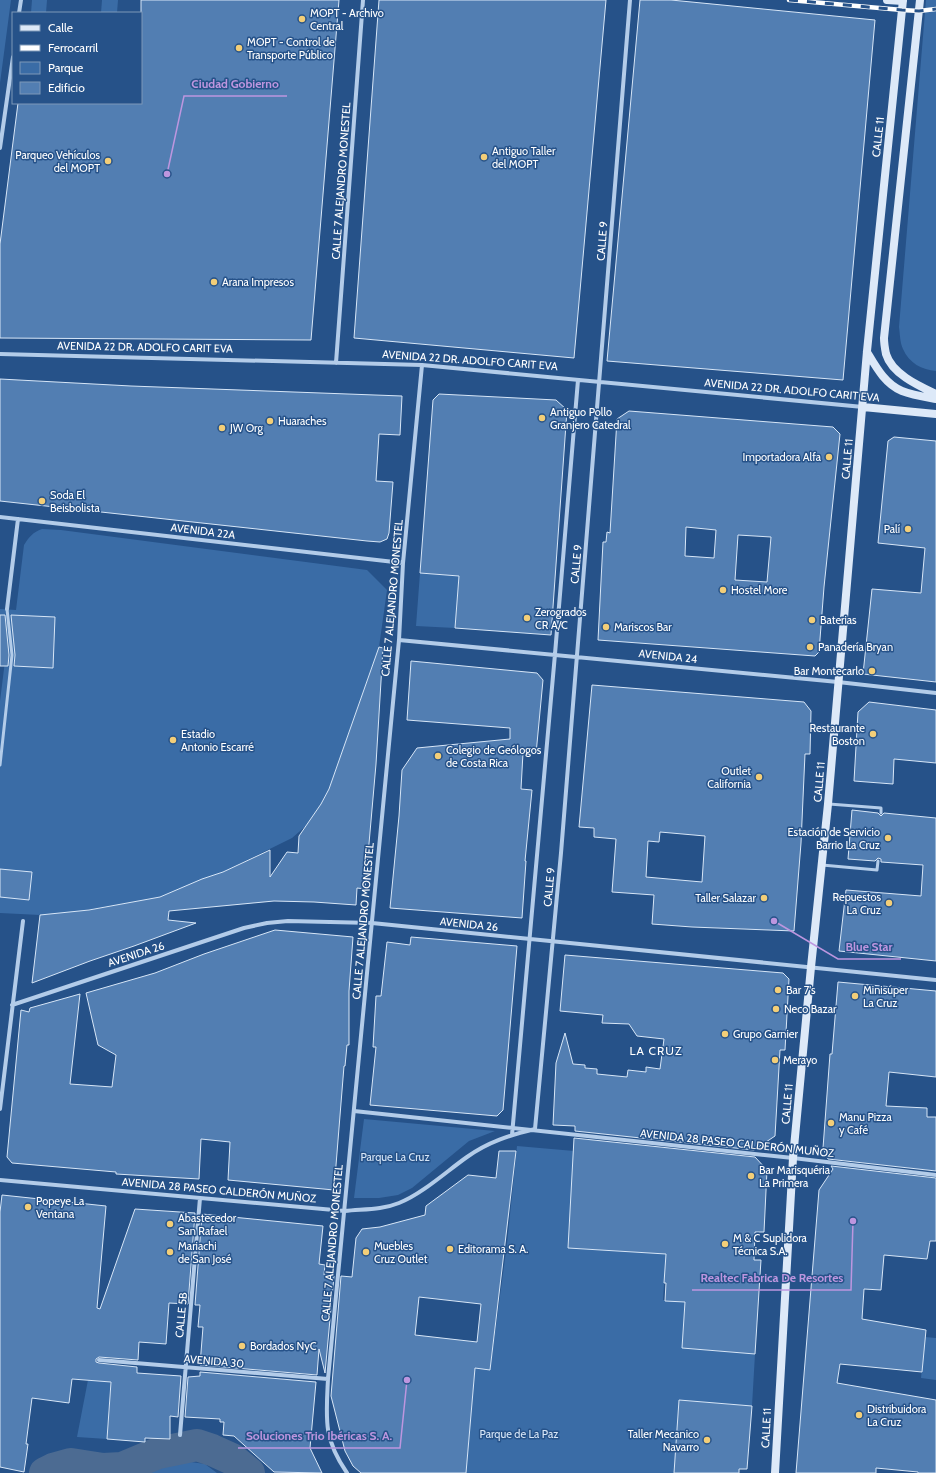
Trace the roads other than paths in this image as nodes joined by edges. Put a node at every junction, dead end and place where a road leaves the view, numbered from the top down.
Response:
1 (21, 0) edge
2 (363, 0) edge
3 (630, 0) edge
4 (887, 0) edge
5 (903, 1) edge
6 (920, 2) edge
7 (19, 12) edge
8 (12, 64) edge
9 (0, 148) edge
10 (867, 351) junction
11 (0, 354) edge
12 (336, 363) junction
13 (422, 365) junction
14 (578, 380) junction
15 (600, 382) junction
16 (936, 394) edge
17 (936, 399) edge
18 (863, 407) junction
19 (936, 414) edge
20 (0, 517) edge
21 (18, 519) junction
22 (403, 563) junction
23 (7, 609) joint
24 (399, 640) junction
25 (555, 654) junction
26 (578, 656) junction
27 (838, 682) junction
28 (936, 693) edge
29 (0, 765) edge
30 (828, 804) junction
31 (881, 813) dead end
32 (878, 862) dead end
33 (822, 865) junction
34 (23, 921) dead end
35 (372, 923) junction
36 (529, 939) junction
37 (553, 941) junction
38 (811, 967) junction
39 (936, 980) edge
40 (12, 1005) junction
41 (0, 1109) edge
42 (354, 1111) junction
43 (512, 1127) junction
44 (535, 1129) junction
45 (512, 1135) junction
46 (793, 1158) junction
47 (936, 1175) edge
48 (0, 1180) edge
49 (200, 1198) junction
50 (345, 1211) junction
51 (99, 1360) dead end
52 (186, 1367) junction
53 (328, 1379) junction
54 (180, 1435) dead end
55 (775, 1472) edge
56 (347, 1473) edge

1 - 7 street
2 - 12 street, CALLE 7 ALEJANDRO MONESTEL
3 - 15 street, CALLE 9
4 - 5 main road
5 - 10 main road, CALLE 11
6 - 16 main road
8 - 9 street
10 - 17 main road
10 - 18 main road, CALLE 11
11 - 12 street, AVENIDA 22 DR. ADOLFO CARIT EVA
12 - 13 street, AVENIDA 22 DR. ADOLFO CARIT EVA
13 - 14 street, AVENIDA 22 DR. ADOLFO CARIT EVA
13 - 22 street, CALLE 7 ALEJANDRO MONESTEL
14 - 15 street, AVENIDA 22 DR. ADOLFO CARIT EVA
14 - 25 street, CALLE 9
15 - 18 street, AVENIDA 22 DR. ADOLFO CARIT EVA
15 - 26 street, CALLE 9
18 - 19 main road, AVENIDA 22 DR. ADOLFO CARIT EVA
18 - 27 main road, CALLE 11
20 - 21 street, AVENIDA 22A
21 - 22 street, AVENIDA 22A
21 - 23 street
22 - 24 street, CALLE 7 ALEJANDRO MONESTEL
23 - 29 lane
24 - 25 street, AVENIDA 24
24 - 35 street, CALLE 7 ALEJANDRO MONESTEL
25 - 26 street, AVENIDA 24
25 - 36 street, CALLE 9
26 - 27 street, AVENIDA 24
26 - 37 street, CALLE 9
27 - 28 street, AVENIDA 24
27 - 30 main road, CALLE 11
30 - 31 lane
30 - 33 main road, CALLE 11
32 - 33 lane
33 - 38 main road, CALLE 11
34 - 40 street
35 - 36 street, AVENIDA 26
35 - 40 street, AVENIDA 26
35 - 42 street, CALLE 7 ALEJANDRO MONESTEL
36 - 37 street, AVENIDA 26
36 - 43 street, CALLE 9
37 - 38 street, AVENIDA 26
37 - 44 street, CALLE 9
38 - 39 street, AVENIDA 26
38 - 46 main road, CALLE 11
40 - 41 street
42 - 43 street, AVENIDA 28 PASEO CALDERÓN MUÑOZ
42 - 50 street, CALLE 7 ALEJANDRO MONESTEL
43 - 44 street, AVENIDA 28 PASEO CALDERÓN MUÑOZ
43 - 45 street, CALLE 9
44 - 45 street, AVENIDA 28 PASEO CALDERÓN MUÑOZ
44 - 46 street, AVENIDA 28 PASEO CALDERÓN MUÑOZ
45 - 50 street, AVENIDA 28 PASEO CALDERÓN MUÑOZ
46 - 47 street, AVENIDA 28 PASEO CALDERÓN MUÑOZ
46 - 55 main road, CALLE 11
48 - 49 street, AVENIDA 28 PASEO CALDERÓN MUÑOZ
49 - 50 street, AVENIDA 28 PASEO CALDERÓN MUÑOZ
49 - 52 street, CALLE 5B
50 - 53 street, CALLE 7 ALEJANDRO MONESTEL
51 - 52 street, AVENIDA 30
52 - 53 street, AVENIDA 30
52 - 54 street, CALLE 5B
53 - 56 street, CALLE 7 ALEJANDRO MONESTEL

